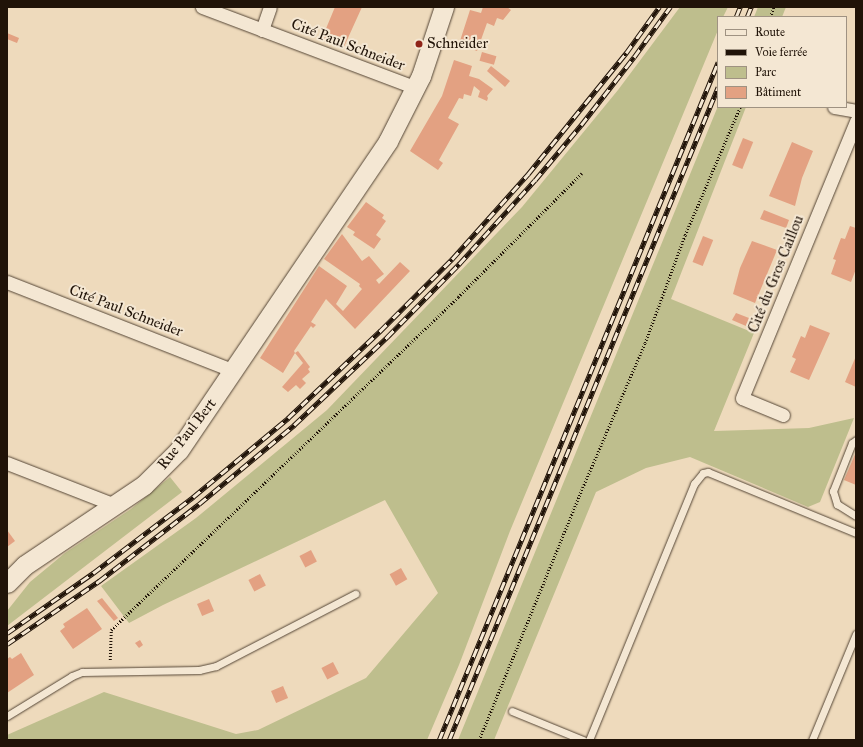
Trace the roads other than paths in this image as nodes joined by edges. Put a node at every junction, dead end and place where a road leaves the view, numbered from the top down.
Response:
1 (202, 7) edge
2 (270, 7) edge
3 (444, 7) edge
4 (262, 30) junction
5 (416, 88) junction
6 (840, 108) edge
7 (856, 111) edge
8 (856, 121) edge
9 (7, 282) edge
10 (234, 371) junction
11 (783, 415) dead end
12 (856, 440) edge
13 (7, 463) edge
14 (115, 506) junction
15 (856, 516) edge
16 (856, 533) edge
17 (7, 583) edge
18 (355, 594) dead end
19 (856, 634) edge
20 (512, 711) dead end
21 (7, 716) edge
22 (584, 740) edge
23 (589, 740) edge
24 (812, 740) edge

1 - 4 street, Cité Paul Schneider
2 - 4 street
3 - 5 street, Rue Paul Bert
4 - 5 street, Cité Paul Schneider
5 - 10 street, Rue Paul Bert
6 - 7 street
8 - 11 street, Cité du Gros Caillou
9 - 10 street, Cité Paul Schneider
10 - 14 street, Rue Paul Bert
12 - 15 lane
13 - 14 street
14 - 17 street, Rue Paul Bert
16 - 23 lane
18 - 21 lane
19 - 24 lane
20 - 22 lane

